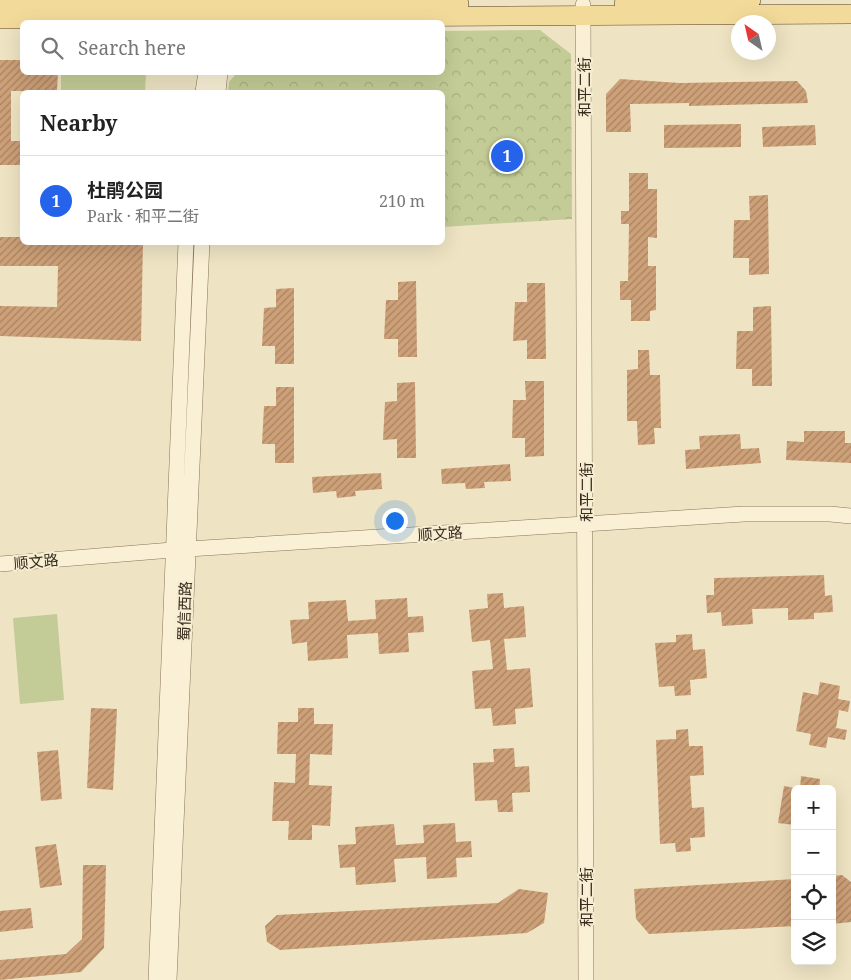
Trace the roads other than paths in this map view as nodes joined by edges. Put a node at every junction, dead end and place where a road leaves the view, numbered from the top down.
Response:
1 (751, 0) edge
2 (0, 5) edge
3 (221, 11) edge
4 (583, 11) junction
5 (851, 14) edge
6 (0, 19) edge
7 (206, 75) edge
8 (220, 75) edge
9 (203, 90) edge
10 (218, 90) edge
11 (186, 245) edge
12 (202, 245) edge
13 (851, 516) edge
14 (586, 524) junction
15 (179, 550) junction
16 (0, 564) edge
17 (156, 980) edge
18 (169, 980) edge
19 (586, 980) edge

1 - 4 main road
2 - 3 main road
3 - 4 main road
3 - 6 main road
4 - 5 main road
4 - 14 street, 和平二街
7 - 9 street
8 - 10 street
11 - 15 street, 蜀信西路
12 - 15 street, 蜀信西路
13 - 14 street, 顺文路
14 - 15 street, 顺文路
14 - 19 street, 和平二街
15 - 16 street, 顺文路
15 - 17 street, 蜀信西路
15 - 18 street, 蜀信西路

